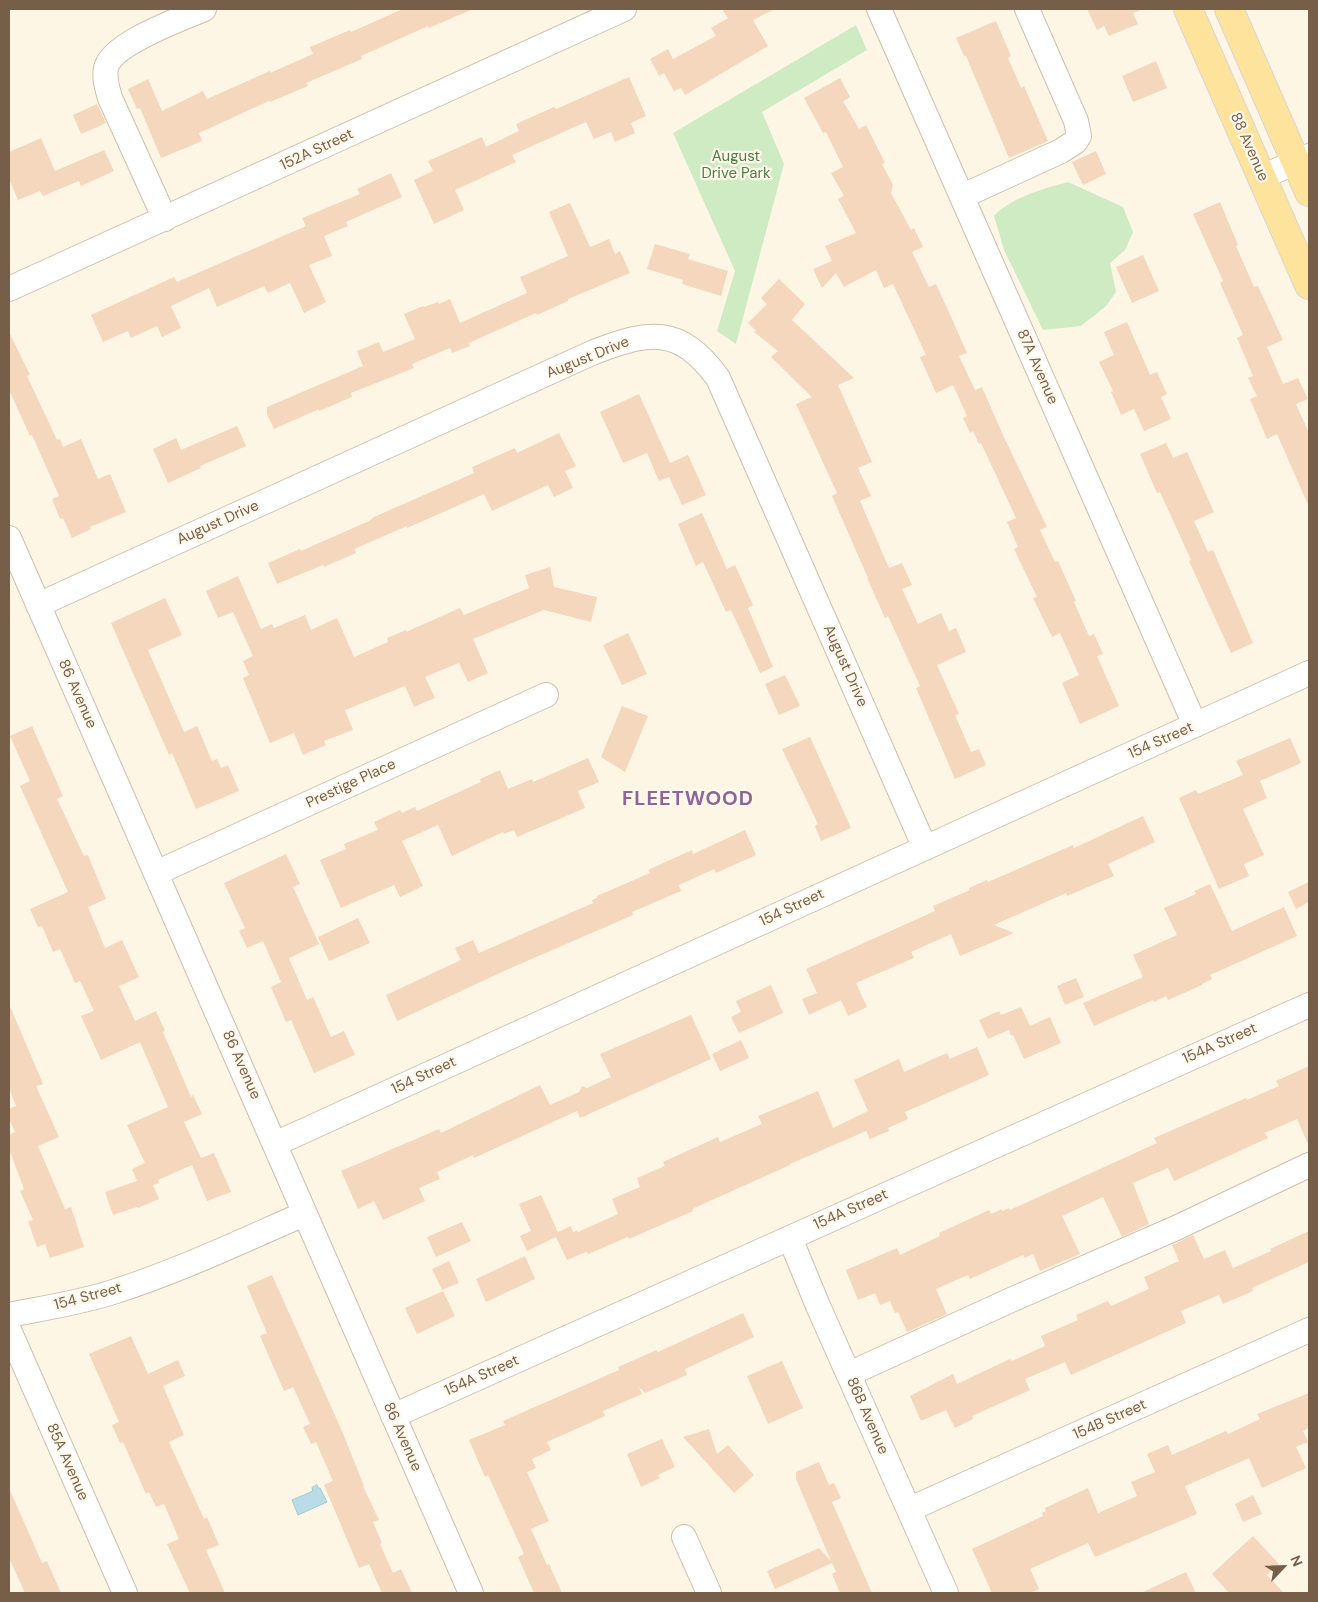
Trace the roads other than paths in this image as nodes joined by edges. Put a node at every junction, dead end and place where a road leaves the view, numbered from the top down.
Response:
1 (204, 9) edge
2 (879, 9) edge
3 (1027, 9) edge
4 (1188, 9) edge
5 (1229, 9) edge
6 (613, 11) edge
7 (1303, 159) edge
8 (1262, 177) junction
9 (1309, 192) edge
10 (962, 196) junction
11 (165, 219) junction
12 (1309, 285) edge
13 (9, 289) edge
14 (9, 538) edge
15 (38, 605) junction
16 (1309, 673) edge
17 (546, 695) dead end
18 (1195, 725) junction
19 (925, 848) junction
20 (156, 873) junction
21 (1309, 1005) edge
22 (275, 1144) junction
23 (1309, 1165) edge
24 (304, 1214) junction
25 (790, 1238) junction
26 (9, 1315) edge
27 (9, 1330) edge
28 (1309, 1330) edge
29 (849, 1374) junction
30 (392, 1416) junction
31 (910, 1509) junction
32 (684, 1537) dead end
33 (125, 1593) edge
34 (471, 1593) edge
35 (709, 1593) edge
36 (946, 1593) edge

1 - 11 street
2 - 10 street, 87A Avenue
3 - 10 street
4 - 8 main road, 88 Avenue
5 - 7 main road
6 - 11 street, 152A Street
7 - 8 street
7 - 9 main road
8 - 12 main road, 88 Avenue
10 - 18 street, 87A Avenue
11 - 13 street, 152A Street
14 - 15 street, 86 Avenue
15 - 19 street, August Drive
15 - 20 street, 86 Avenue
16 - 18 street, 154 Street
17 - 20 street, Prestige Place
18 - 19 street, 154 Street
19 - 22 street, 154 Street
20 - 22 street, 86 Avenue
21 - 25 street, 154A Street
22 - 24 street, 86 Avenue
23 - 29 street
24 - 26 street, 154 Street
24 - 30 street, 86 Avenue
25 - 29 street, 86B Avenue
25 - 30 street, 154A Street
27 - 33 street, 85A Avenue
28 - 31 street, 154B Street
29 - 31 street, 86B Avenue
30 - 34 street, 86 Avenue
31 - 36 street, 86B Avenue
32 - 35 street

